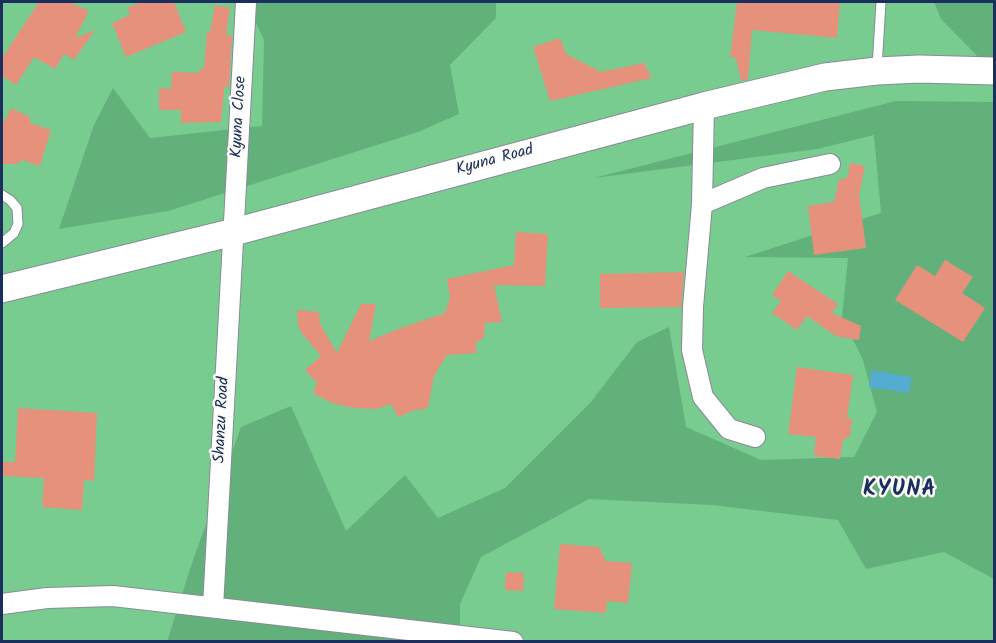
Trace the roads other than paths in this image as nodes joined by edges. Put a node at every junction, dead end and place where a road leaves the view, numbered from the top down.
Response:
1 (246, 2) edge
2 (881, 2) edge
3 (877, 70) junction
4 (994, 71) edge
5 (704, 105) junction
6 (830, 164) dead end
7 (2, 195) edge
8 (702, 204) junction
9 (234, 232) junction
10 (2, 243) edge
11 (2, 289) edge
12 (755, 437) dead end
13 (2, 604) edge
14 (213, 607) junction
15 (339, 632) edge
16 (513, 642) edge

1 - 9 street, Kyuna Close
2 - 3 lane
3 - 4 main road, Kyuna Road
3 - 5 main road, Kyuna Road
5 - 8 street
5 - 9 main road, Kyuna Road
6 - 8 street
7 - 10 lane
8 - 12 street
9 - 11 main road, Kyuna Road
9 - 14 street, Shanzu Road
13 - 14 street
14 - 15 street
15 - 16 street

